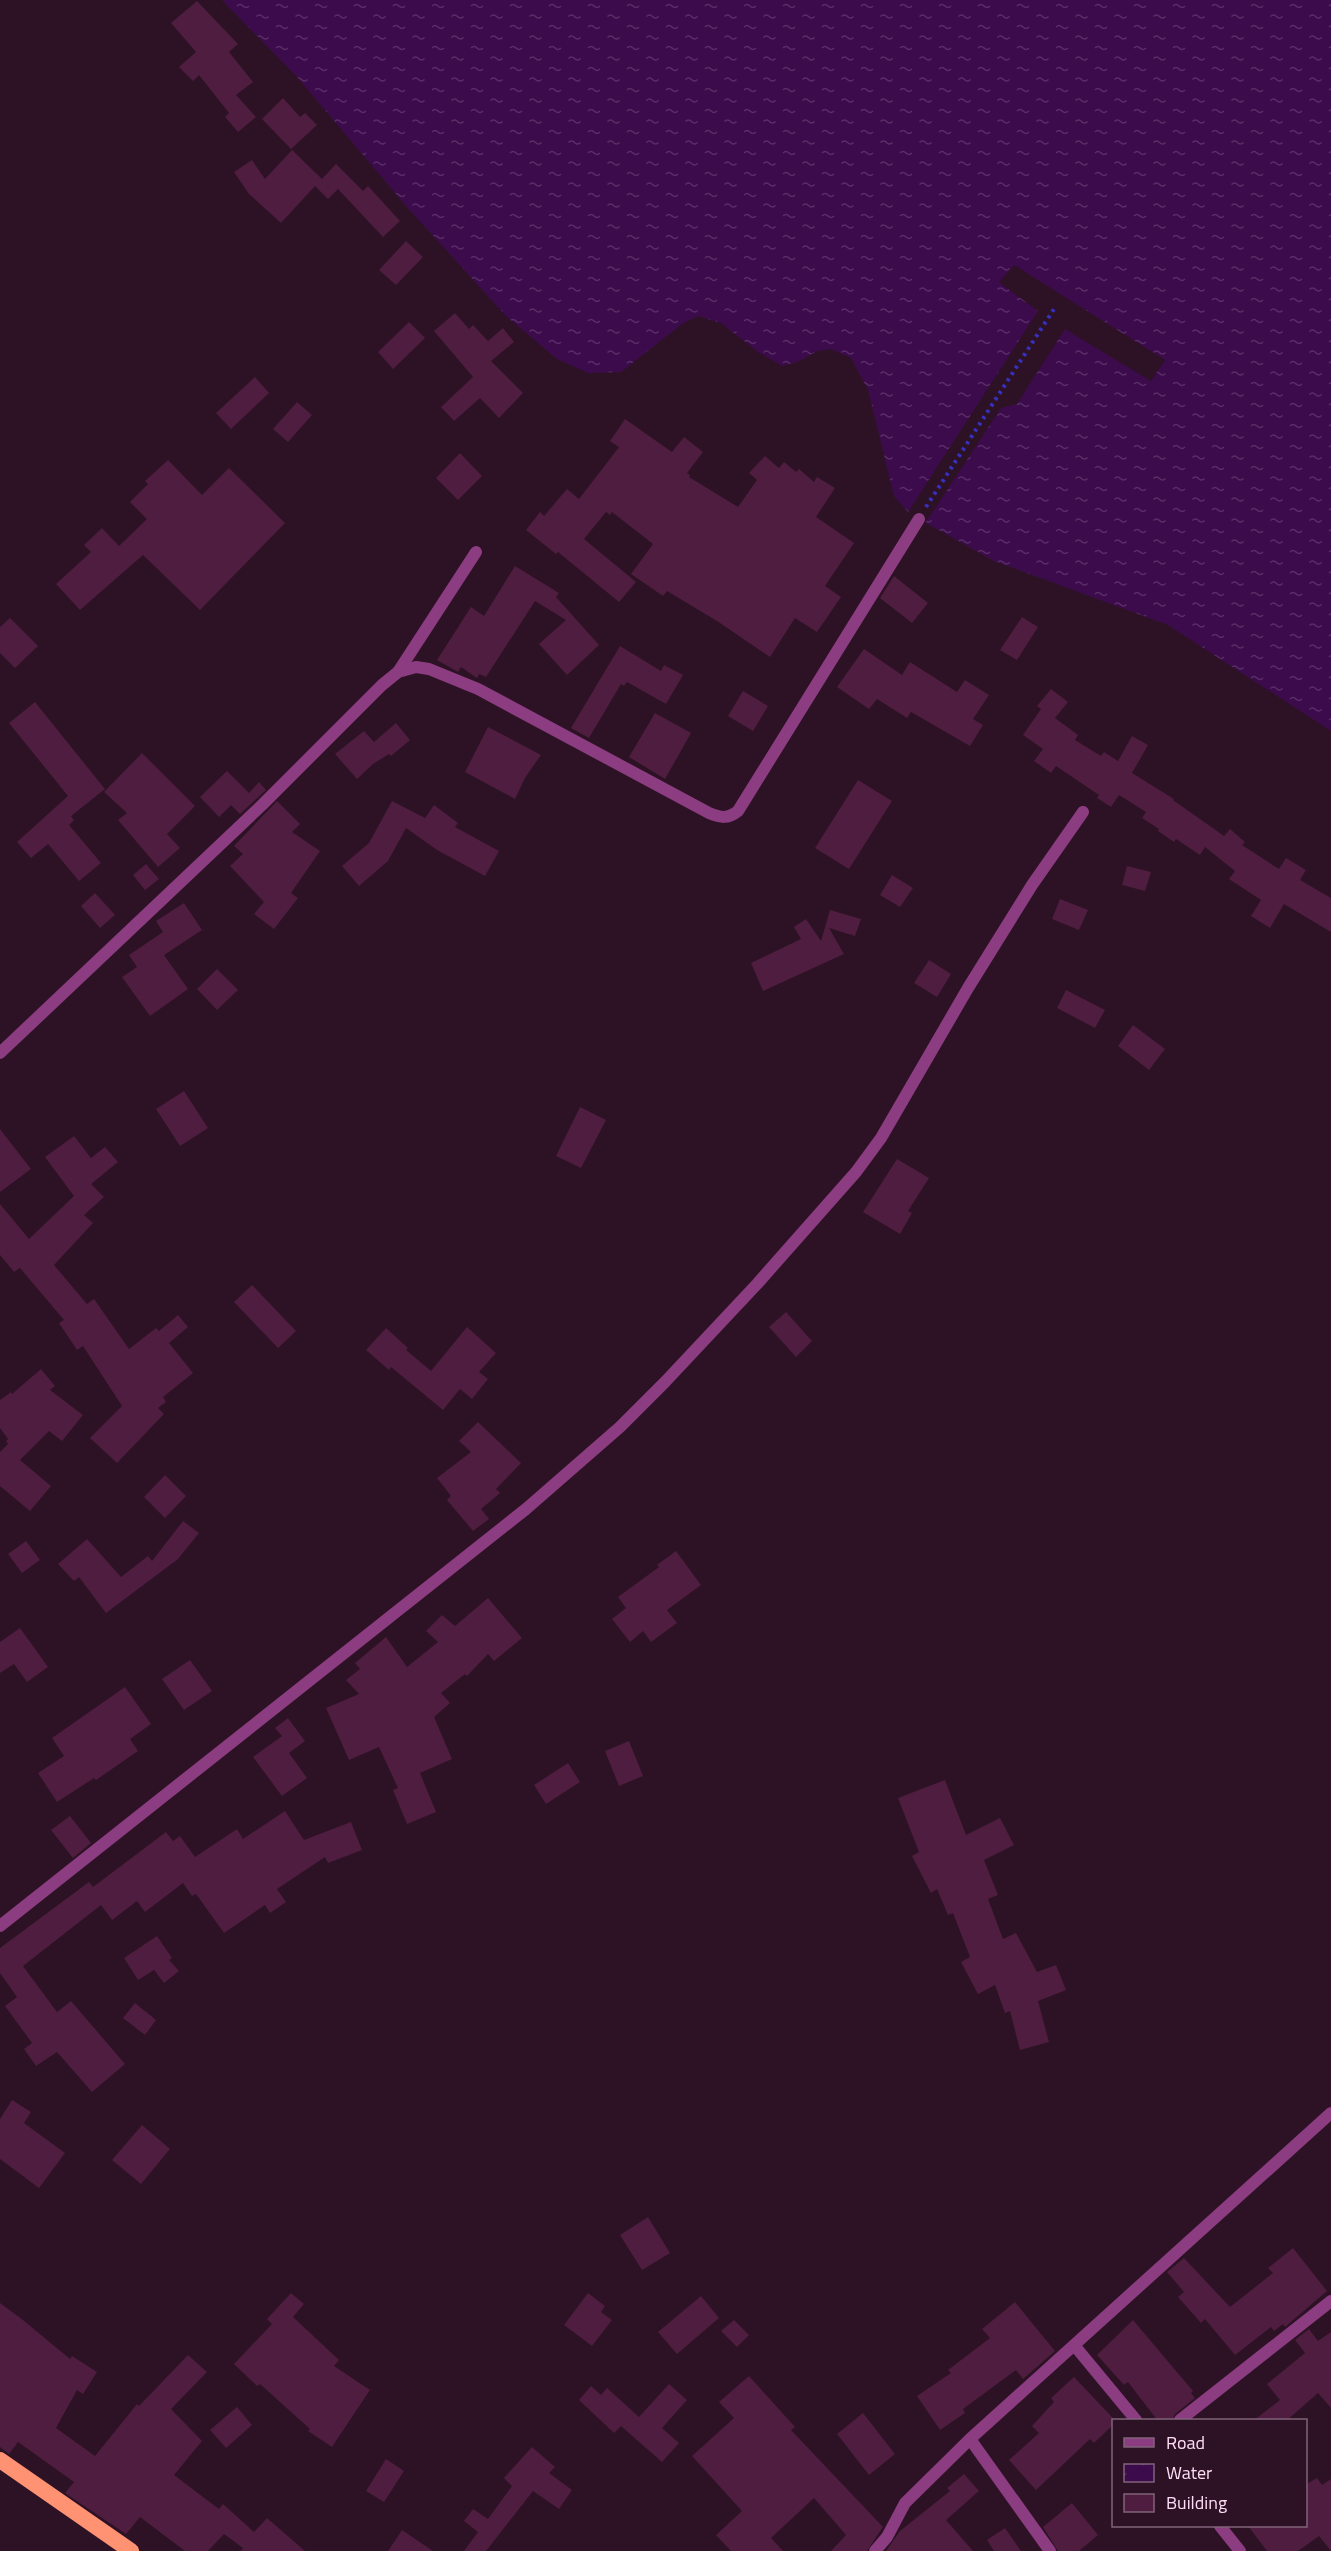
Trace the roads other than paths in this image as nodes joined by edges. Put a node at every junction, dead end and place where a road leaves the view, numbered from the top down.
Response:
1 (919, 519) road end
2 (476, 552) dead end
3 (398, 672) junction
4 (1083, 812) dead end
5 (0, 1053) edge
6 (0, 1926) edge
7 (1331, 2113) edge
8 (1331, 2301) edge
9 (1074, 2345) junction
10 (1134, 2419) edge
11 (1183, 2419) edge
12 (970, 2439) junction
13 (0, 2460) edge
14 (1221, 2527) edge
15 (131, 2551) edge
16 (875, 2551) edge
17 (1050, 2551) edge
18 (1240, 2551) edge

1 - 3 street
2 - 3 street
3 - 5 street
4 - 6 street
7 - 9 street
8 - 11 street
9 - 10 street
9 - 12 street
12 - 16 street
12 - 17 street
13 - 15 highway
14 - 18 street

